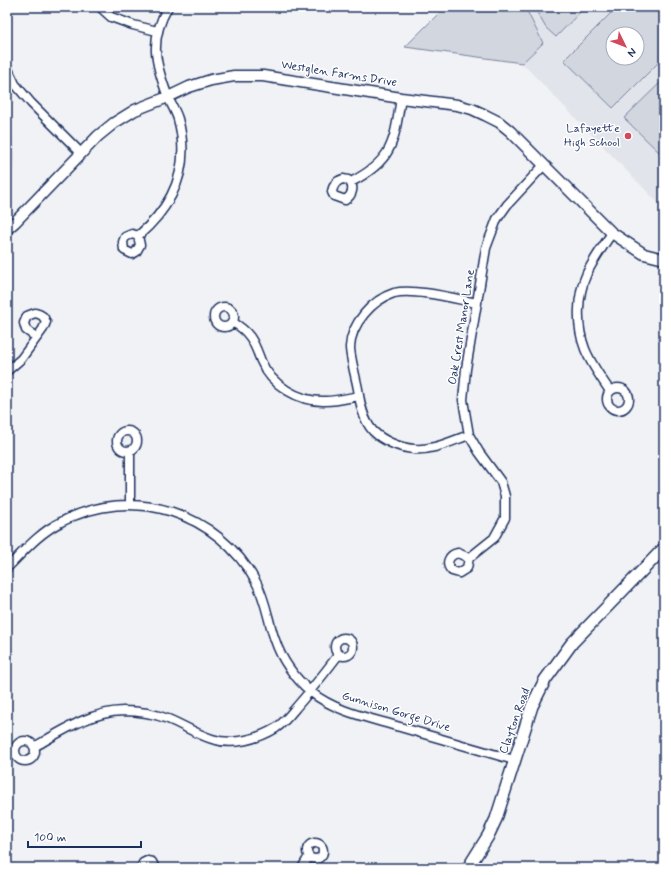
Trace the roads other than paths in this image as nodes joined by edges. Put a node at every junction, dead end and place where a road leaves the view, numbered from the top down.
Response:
1 (100, 7) edge
2 (168, 7) edge
3 (157, 31) junction
4 (7, 67) edge
5 (168, 97) junction
6 (401, 98) junction
7 (81, 153) junction
8 (544, 165) junction
9 (351, 182) dead end
10 (7, 228) edge
11 (612, 233) junction
12 (138, 236) dead end
13 (664, 259) edge
14 (477, 303) junction
15 (232, 322) dead end
16 (36, 337) junction
17 (7, 372) edge
18 (610, 391) dead end
19 (359, 396) junction
20 (469, 435) junction
21 (130, 451) dead end
22 (130, 504) junction
23 (664, 548) edge
24 (469, 558) dead end
25 (7, 568) edge
26 (339, 654) dead end
27 (310, 691) junction
28 (34, 747) dead end
29 (514, 760) junction
30 (309, 856) dead end
31 (141, 868) edge
32 (155, 868) edge
33 (302, 868) edge
34 (468, 868) edge

1 - 3 street
2 - 3 street
3 - 5 street
4 - 7 street
5 - 6 street, Westglen Farms Drive
5 - 7 street, Westglen Farms Drive
5 - 12 street
6 - 8 street, Westglen Farms Drive
6 - 9 street
7 - 10 street, Westglen Farms Drive
8 - 11 street, Westglen Farms Drive
8 - 14 street, Oak Crest Manor Lane
11 - 13 street, Westglen Farms Drive
11 - 18 street
14 - 19 street
14 - 20 street, Oak Crest Manor Lane
15 - 19 street
16 - 16 street
16 - 17 street
19 - 20 street
20 - 24 street, Oak Crest Manor Lane
21 - 22 street
22 - 25 street, Gunnison Gorge Drive
22 - 27 street, Gunnison Gorge Drive
23 - 29 main road, Clayton Road
26 - 27 street
27 - 28 street
27 - 29 street, Gunnison Gorge Drive
29 - 34 main road, Clayton Road
30 - 33 street
31 - 32 street

